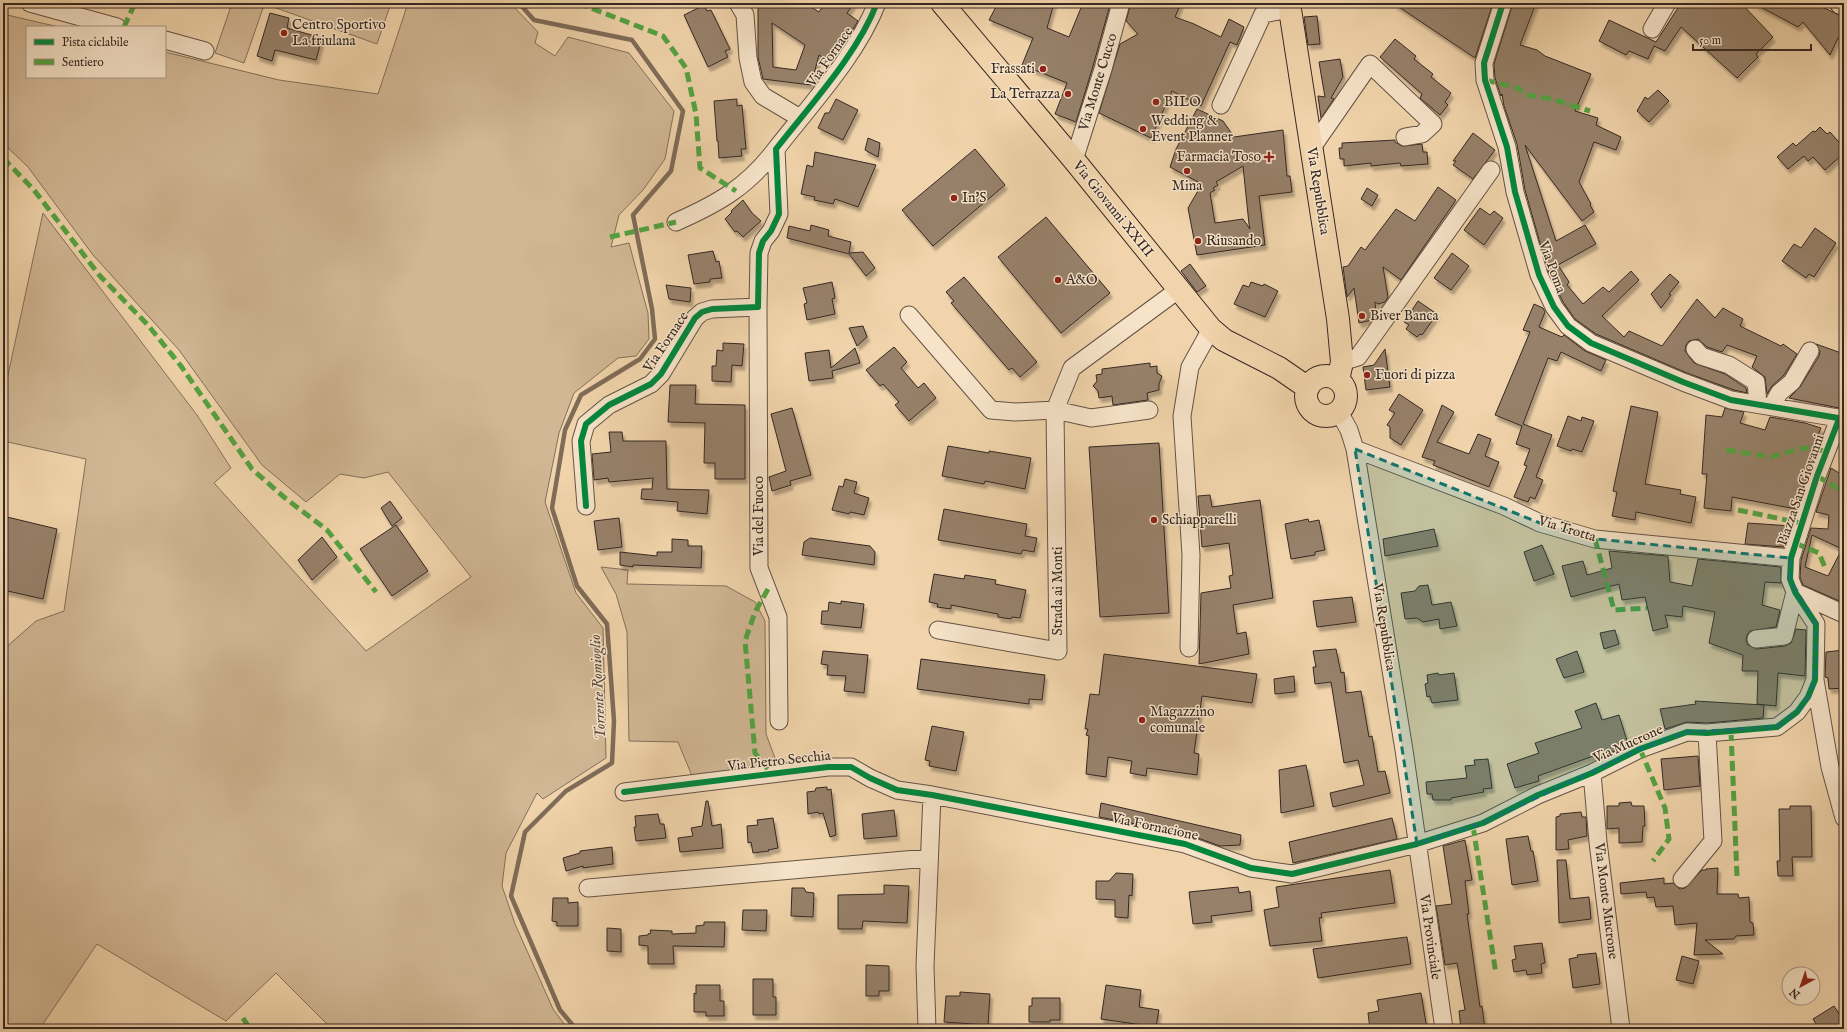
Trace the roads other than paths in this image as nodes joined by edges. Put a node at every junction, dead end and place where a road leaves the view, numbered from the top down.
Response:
1 (30, 3) edge
2 (738, 3) edge
3 (877, 3) edge
4 (942, 3) edge
5 (1121, 3) edge
6 (1503, 3) edge
7 (1667, 3) edge
8 (1841, 3) edge
9 (1844, 4) edge
10 (1289, 6) edge
11 (113, 26) edge
12 (1652, 30) dead end
13 (166, 40) edge
14 (205, 51) dead end
15 (1221, 105) dead end
16 (800, 118) junction
17 (1405, 137) dead end
18 (776, 149) junction
19 (1311, 149) junction
20 (1074, 160) junction
21 (1491, 170) dead end
22 (676, 222) dead end
23 (1178, 290) junction
24 (758, 307) junction
25 (910, 315) dead end
26 (1211, 329) junction
27 (1695, 349) dead end
28 (1810, 351) dead end
29 (1340, 371) junction
30 (1308, 388) junction
31 (1765, 405) junction
32 (1055, 410) junction
33 (1149, 410) dead end
34 (1339, 412) junction
35 (1842, 419) edge
36 (1837, 446) edge
37 (1355, 449) junction
38 (586, 506) dead end
39 (1791, 558) junction
40 (1795, 592) junction
41 (1844, 614) edge
42 (938, 630) dead end
43 (1756, 639) dead end
44 (1189, 648) dead end
45 (1815, 680) junction
46 (779, 721) dead end
47 (1707, 732) junction
48 (1592, 772) junction
49 (624, 792) dead end
50 (932, 795) junction
51 (1844, 818) edge
52 (1417, 844) junction
53 (928, 858) junction
54 (1682, 879) dead end
55 (588, 888) dead end
56 (927, 1029) edge
57 (1444, 1029) edge
58 (1621, 1029) edge

1 - 11 street
2 - 16 street
3 - 16 street, Via Fornace
4 - 20 main road, Via Giovanni XXIII
5 - 20 street, Via Monte Cucco
6 - 31 street, Via Poma
7 - 12 street
8 - 9 main road
10 - 15 street
10 - 19 main road, Via Repubblica
13 - 14 street
16 - 18 street, Via Fornace
17 - 19 street
18 - 22 street, Via Fornace
18 - 24 street
19 - 29 main road, Via Repubblica
20 - 23 main road, Via Giovanni XXIII
21 - 29 street
23 - 26 main road, Via Giovanni XXIII
23 - 32 street, Strada ai Monti
24 - 38 street, Via Fornace
24 - 46 street, Via del Fuoco
25 - 32 street
26 - 30 main road, Via Giovanni XXIII
26 - 44 street
27 - 31 street
28 - 31 street
29 - 30 main road
29 - 34 main road
30 - 34 main road
31 - 35 street, Via Poma
32 - 33 street
32 - 42 street, Strada ai Monti
34 - 37 street, Via Repubblica
35 - 36 street, Piazza San Giovanni
36 - 39 street, Piazza San Giovanni
37 - 39 street, Via Trotta
37 - 52 street, Via Repubblica
39 - 40 street, Piazza San Giovanni
40 - 41 street
40 - 43 street
40 - 45 street, Via Mucrone
45 - 47 street, Via Mucrone
45 - 51 street
47 - 48 street, Via Mucrone
47 - 54 street
48 - 52 street, Via Mucrone
48 - 58 street, Via Monte Mucrone
49 - 50 street, Via Pietro Secchia
50 - 52 street, Via Fornacione
50 - 53 street
52 - 57 street, Via Provinciale
53 - 55 street
53 - 56 street

